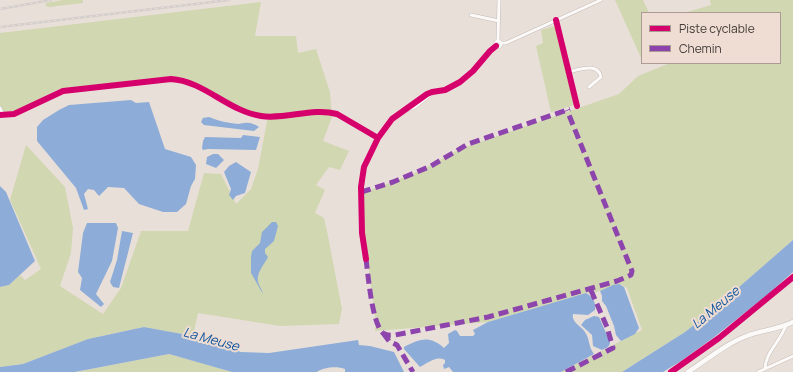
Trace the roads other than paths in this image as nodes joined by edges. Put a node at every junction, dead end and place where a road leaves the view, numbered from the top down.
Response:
1 (499, 0) edge
2 (601, 0) edge
3 (471, 15) dead end
4 (556, 20) junction
5 (499, 22) junction
6 (499, 42) junction
7 (568, 72) junction
8 (589, 87) dead end
9 (576, 106) dead end
10 (0, 108) edge
11 (2, 114) edge
12 (378, 138) junction
13 (366, 259) dead end
14 (793, 322) edge
15 (786, 325) junction
16 (793, 356) edge
17 (765, 368) junction
18 (688, 372) edge
19 (758, 372) edge

1 - 5 street
2 - 4 street
3 - 5 street
4 - 6 street
4 - 7 street
5 - 6 street
6 - 12 street
7 - 8 street
7 - 9 street
10 - 11 street
11 - 12 street
12 - 13 street
14 - 15 main road
15 - 17 street
15 - 18 main road
16 - 17 street
17 - 19 street

